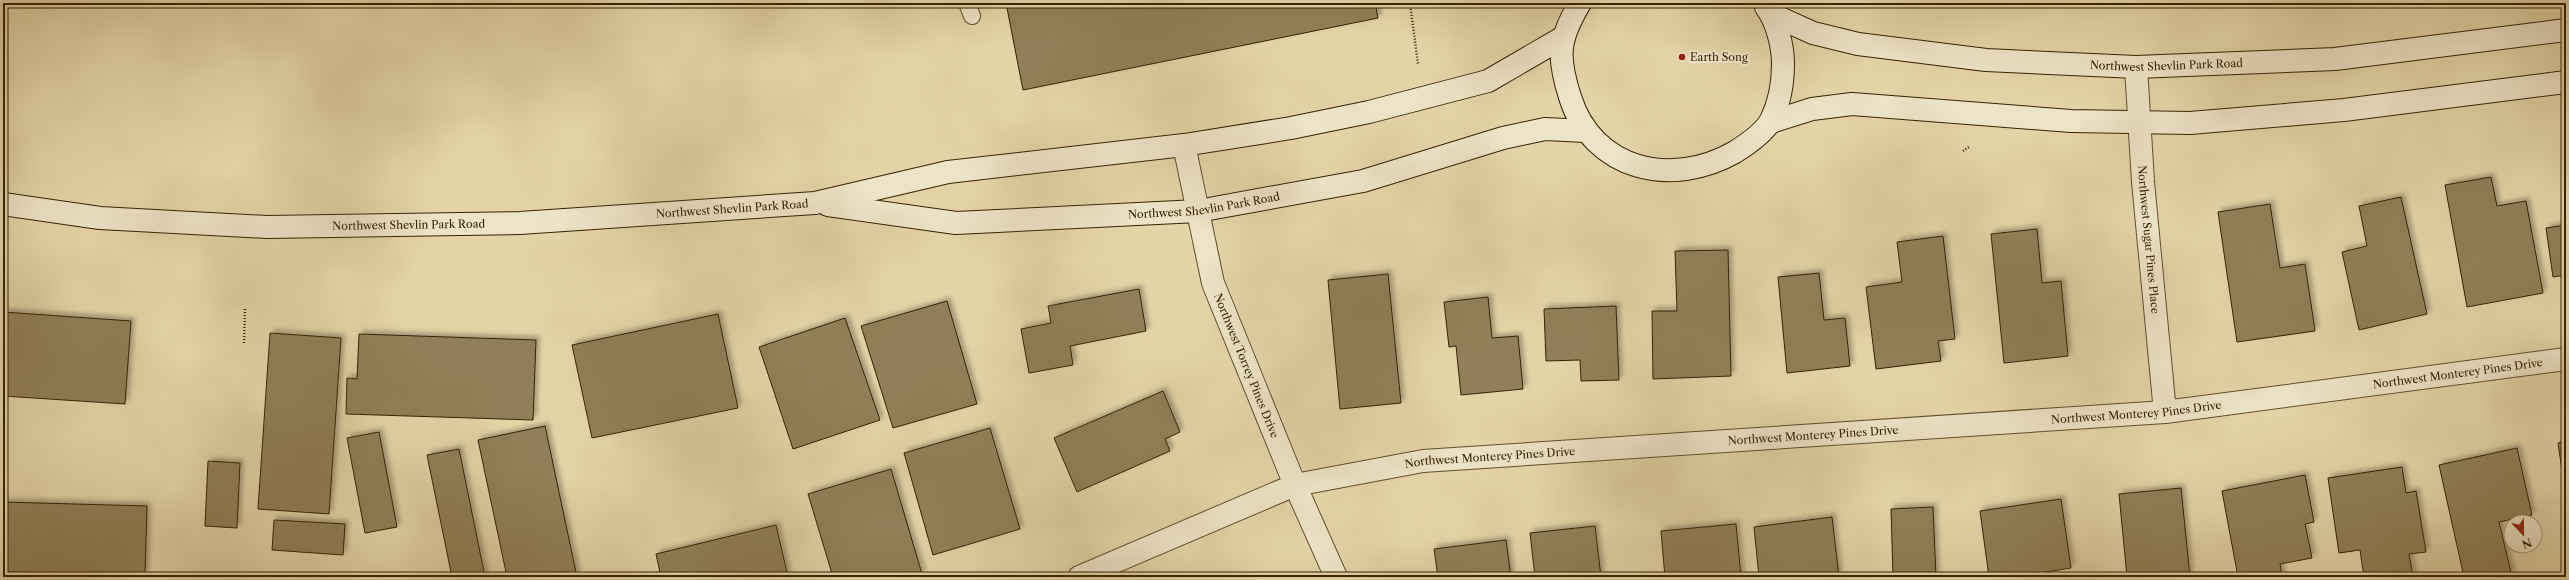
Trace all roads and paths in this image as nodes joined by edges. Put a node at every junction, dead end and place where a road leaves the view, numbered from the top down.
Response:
1 (1410, 3) edge
2 (1580, 3) edge
3 (1767, 8) edge
4 (2566, 30) edge
5 (1562, 38) junction
6 (1418, 64) dead end
7 (2136, 67) junction
8 (2566, 82) edge
9 (1771, 122) junction
10 (2138, 123) junction
11 (1586, 131) junction
12 (1184, 145) junction
13 (815, 203) junction
14 (3, 204) edge
15 (1198, 211) junction
16 (245, 308) dead end
17 (244, 343) dead end
18 (2566, 359) edge
19 (2165, 412) junction
20 (1295, 485) junction
21 (1078, 577) edge
22 (1336, 577) edge

1 - 6 path
2 - 5 main road
3 - 7 main road, Northwest Shevlin Park Road
3 - 9 main road
4 - 7 main road, Northwest Shevlin Park Road
5 - 11 main road
5 - 12 main road, Northwest Shevlin Park Road
7 - 10 main road, Northwest Sugar Pines Place
8 - 10 main road
9 - 10 main road
9 - 11 main road
10 - 19 main road, Northwest Sugar Pines Place
11 - 15 main road, Northwest Shevlin Park Road
12 - 13 main road, Northwest Shevlin Park Road
12 - 15 main road, Northwest Torrey Pines Drive
13 - 14 main road, Northwest Shevlin Park Road
13 - 15 main road, Northwest Shevlin Park Road
15 - 20 main road, Northwest Torrey Pines Drive
16 - 17 path
18 - 19 main road, Northwest Monterey Pines Drive
19 - 20 main road, Northwest Monterey Pines Drive
20 - 21 main road, Northwest Monterey Pines Drive
20 - 22 main road, Northwest Torrey Pines Drive

